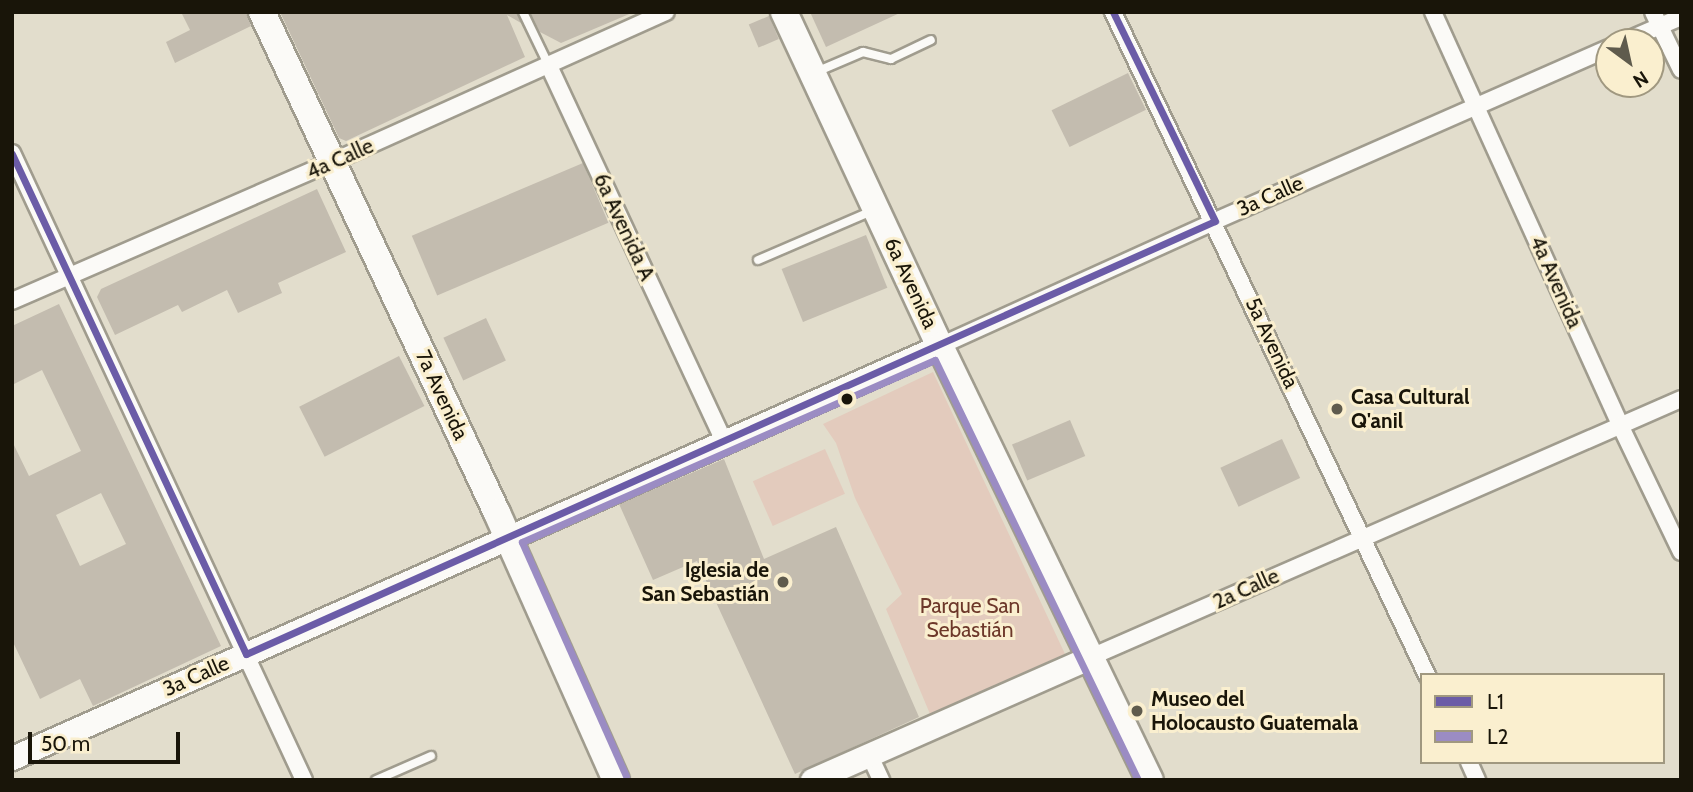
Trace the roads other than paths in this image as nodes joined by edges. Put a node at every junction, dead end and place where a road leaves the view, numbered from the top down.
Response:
1 (262, 12) edge
2 (523, 12) edge
3 (666, 12) edge
4 (784, 12) edge
5 (1114, 12) edge
6 (1433, 12) edge
7 (1681, 17) edge
8 (1657, 19) edge
9 (931, 40) dead end
10 (1595, 54) edge
11 (549, 66) junction
12 (1681, 70) edge
13 (813, 73) junction
14 (1477, 106) junction
15 (12, 153) edge
16 (332, 162) junction
17 (877, 209) junction
18 (1215, 221) junction
19 (758, 260) dead end
20 (69, 276) junction
21 (12, 301) edge
22 (940, 346) junction
23 (1681, 399) edge
24 (1620, 425) junction
25 (724, 441) junction
26 (508, 537) junction
27 (1363, 538) junction
28 (1681, 552) edge
29 (246, 653) junction
30 (1091, 657) junction
31 (1426, 673) edge
32 (869, 754) junction
33 (431, 756) dead end
34 (12, 758) edge
35 (1470, 764) edge
36 (304, 780) edge
37 (376, 780) edge
38 (616, 780) edge
39 (812, 780) edge
40 (881, 780) edge
41 (1150, 780) edge
42 (1477, 780) edge

1 - 16 main road, 7a Avenida
2 - 11 lane, 6a Avenida A
3 - 11 street, 4a Calle
4 - 13 main road, 6a Avenida
5 - 18 street, 5a Avenida
6 - 14 street, 4a Avenida
7 - 8 street
8 - 12 street
9 - 13 lane
10 - 14 street, 3a Calle
11 - 16 street, 4a Calle
11 - 25 street, 6a Avenida A
13 - 17 main road, 6a Avenida
14 - 18 street, 3a Calle
14 - 24 street, 4a Avenida
15 - 20 street
16 - 20 street, 4a Calle
16 - 26 main road, 7a Avenida
17 - 19 lane
17 - 22 main road, 6a Avenida
18 - 22 street, 3a Calle
18 - 27 street, 5a Avenida
20 - 21 street, 4a Calle
20 - 29 street
22 - 25 street, 3a Calle
22 - 30 main road, 6a Avenida
23 - 24 street, 2a Calle
24 - 27 street, 2a Calle
24 - 28 street, 4a Avenida
25 - 26 street, 3a Calle
26 - 29 street, 3a Calle
26 - 38 main road, 7a Avenida
27 - 30 street, 2a Calle
27 - 31 street, 5a Avenida
29 - 34 street, 3a Calle
29 - 36 street
30 - 32 street, 2a Calle
30 - 41 main road, 6a Avenida
32 - 39 street, 2a Calle
32 - 40 street
33 - 37 lane
35 - 42 street

